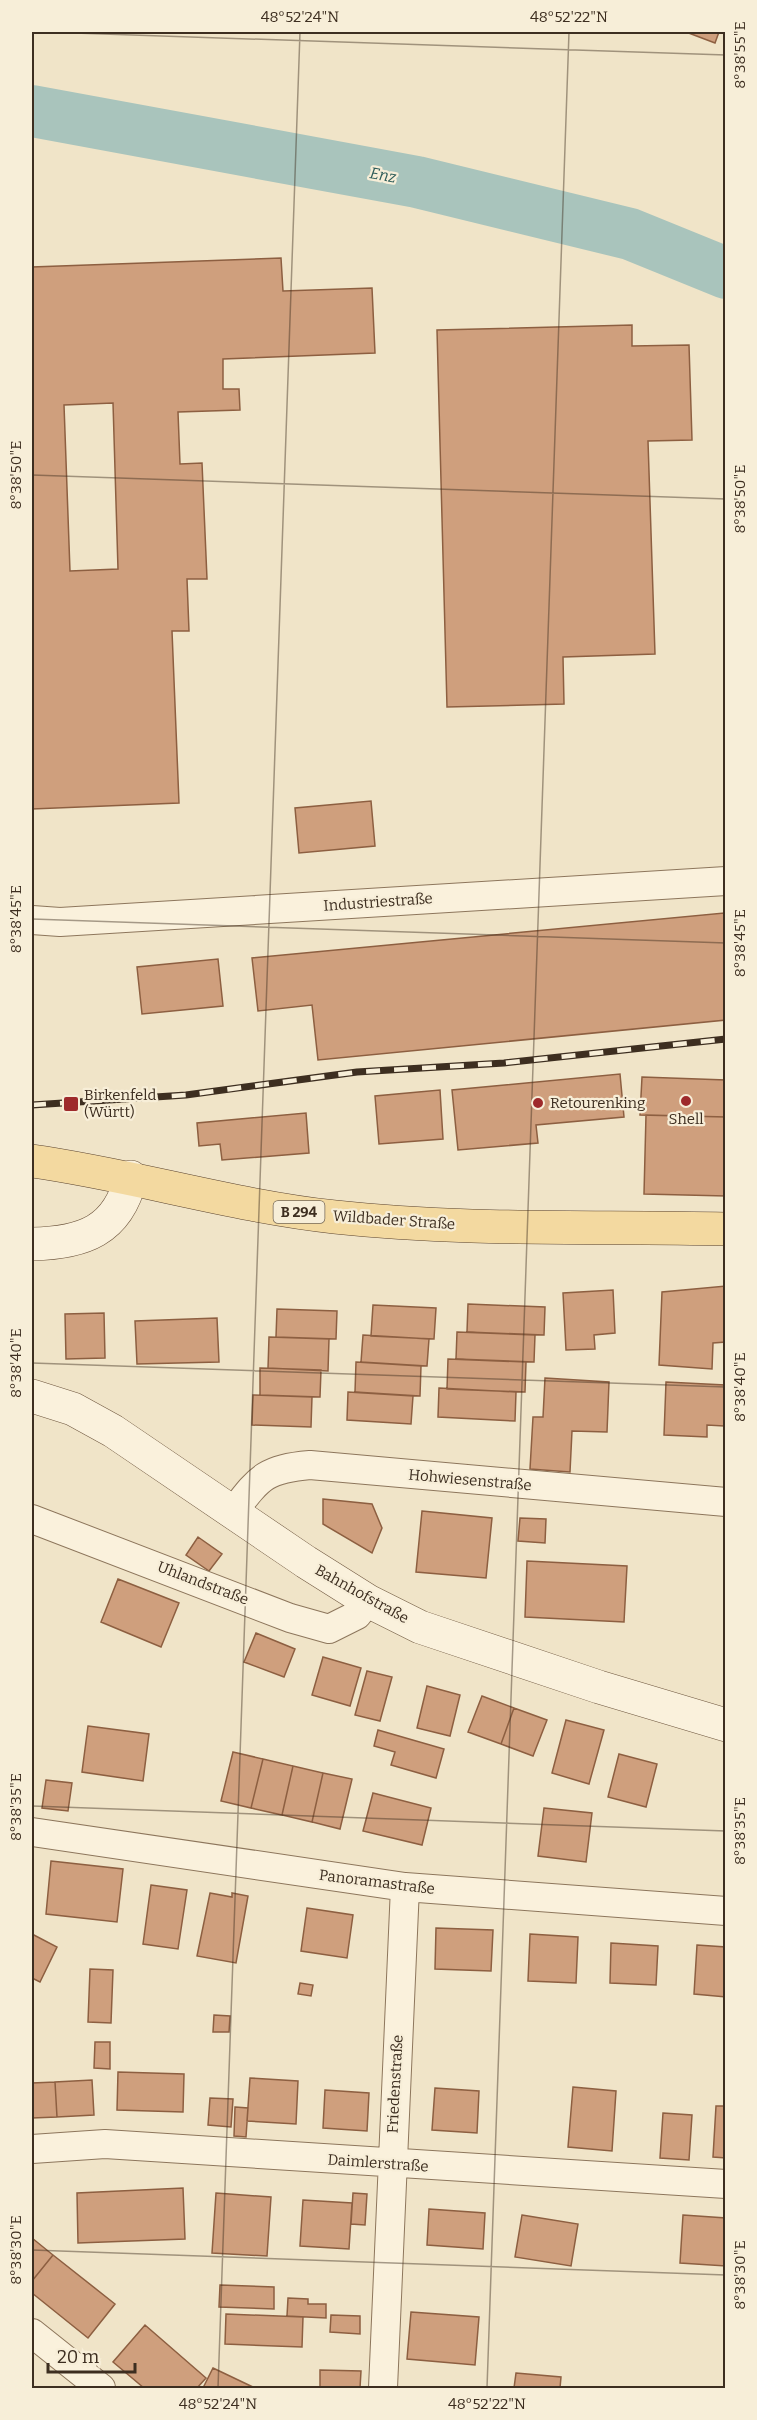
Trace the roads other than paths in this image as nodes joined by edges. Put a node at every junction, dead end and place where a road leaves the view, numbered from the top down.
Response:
1 (726, 881) edge
2 (32, 920) edge
3 (32, 1161) edge
4 (130, 1177) junction
5 (726, 1228) edge
6 (32, 1244) edge
7 (32, 1396) edge
8 (726, 1502) edge
9 (233, 1512) junction
10 (32, 1519) edge
11 (368, 1601) junction
12 (726, 1725) edge
13 (32, 1832) edge
14 (405, 1887) junction
15 (726, 1911) edge
16 (32, 2149) edge
17 (391, 2164) junction
18 (726, 2184) edge
19 (32, 2333) edge
20 (101, 2388) edge
21 (383, 2388) edge

1 - 2 street, Industriestraße
3 - 4 main road, Wildbader Straße / B 294
4 - 5 main road, Wildbader Straße / B 294
4 - 6 main road
7 - 9 main road, Bahnhofstraße
8 - 9 street, Hohwiesenstraße
9 - 11 main road, Bahnhofstraße
10 - 11 street, Uhlandstraße
11 - 12 main road, Bahnhofstraße
13 - 14 street, Panoramastraße
14 - 15 street, Panoramastraße
14 - 17 street, Friedenstraße
16 - 17 street, Daimlerstraße
17 - 18 street, Daimlerstraße
17 - 21 street, Friedenstraße
19 - 20 street

